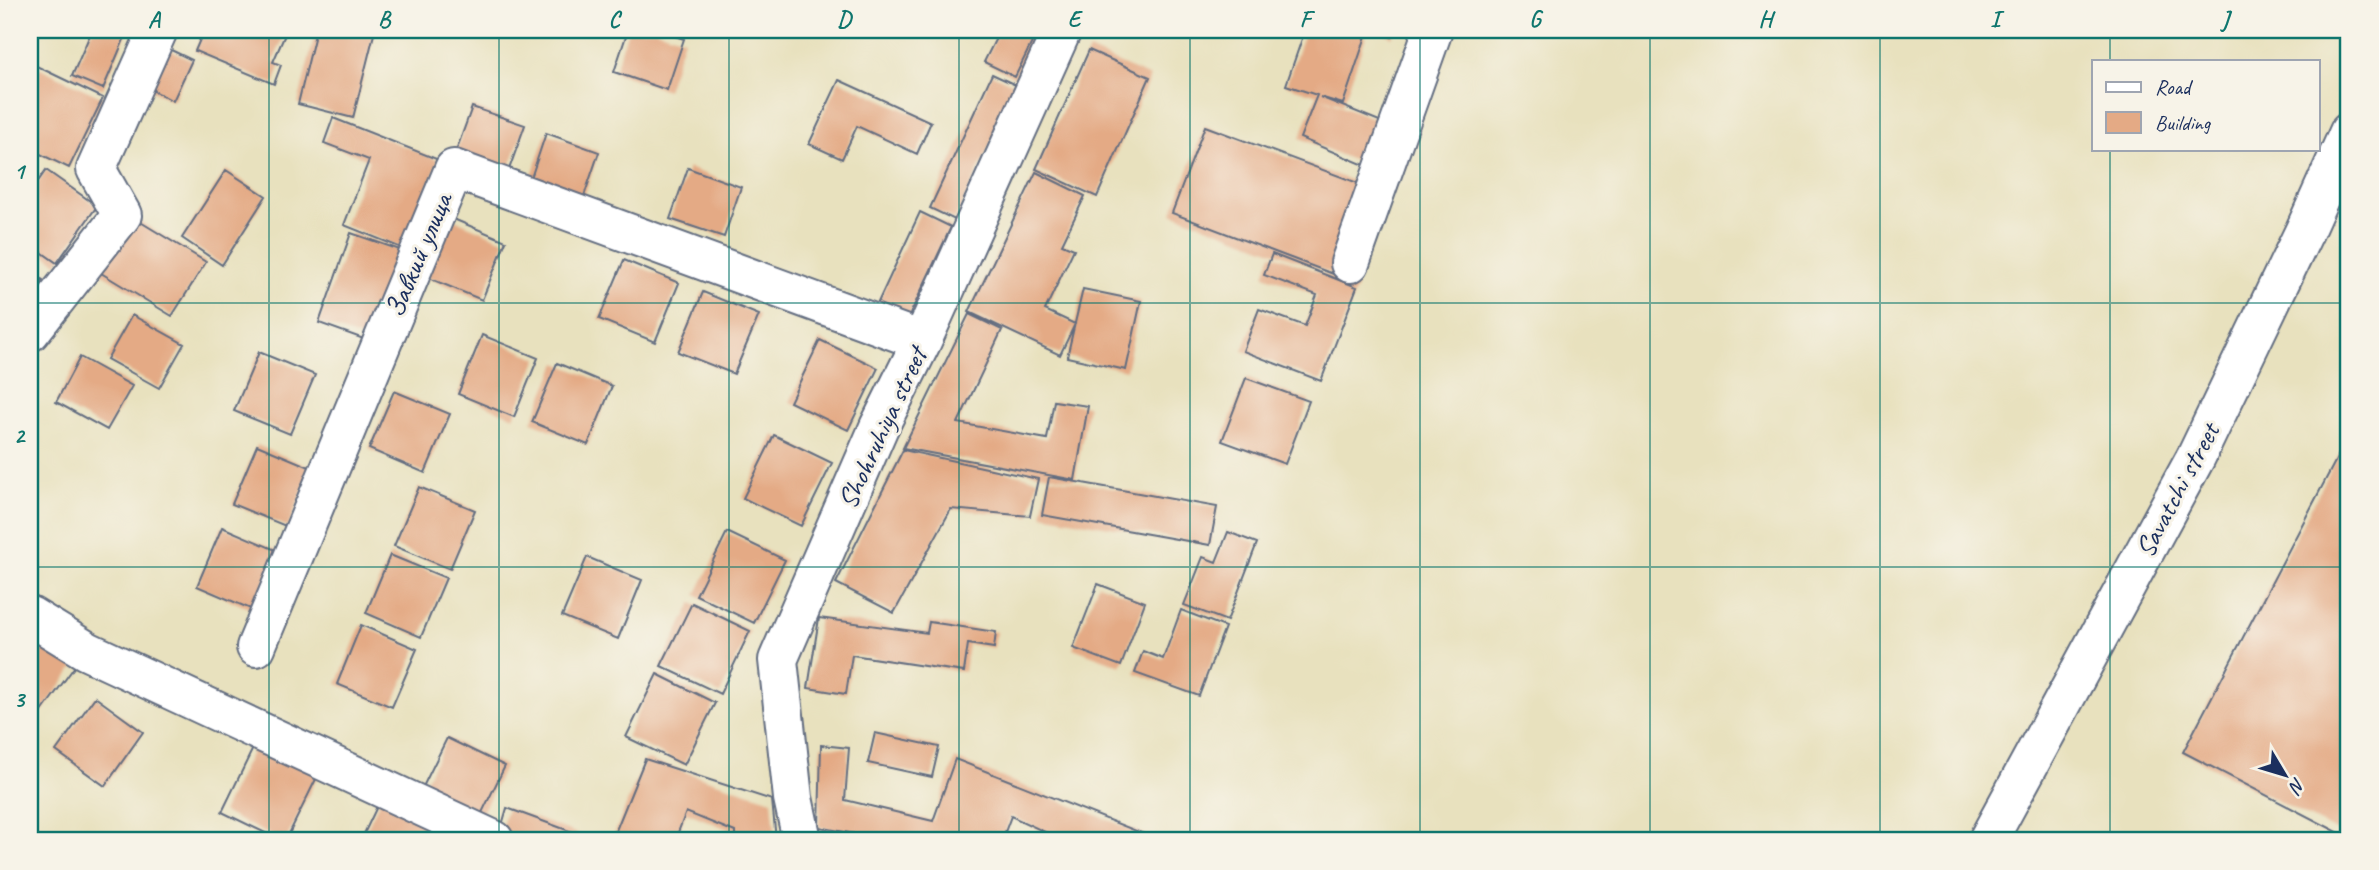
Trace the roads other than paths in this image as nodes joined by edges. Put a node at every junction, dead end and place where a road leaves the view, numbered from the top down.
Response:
1 (158, 30) edge
2 (1062, 30) edge
3 (1433, 30) edge
4 (2349, 132) edge
5 (1350, 263) dead end
6 (30, 332) edge
7 (922, 341) junction
8 (30, 616) edge
9 (256, 647) dead end
10 (494, 840) edge
11 (802, 840) edge
12 (1988, 840) edge

1 - 6 street
2 - 7 street, Shohruhiya street
3 - 5 street
4 - 12 street, Savatchi street
7 - 9 street, Завкий улица
7 - 11 street, Shohruhiya street
8 - 10 street

